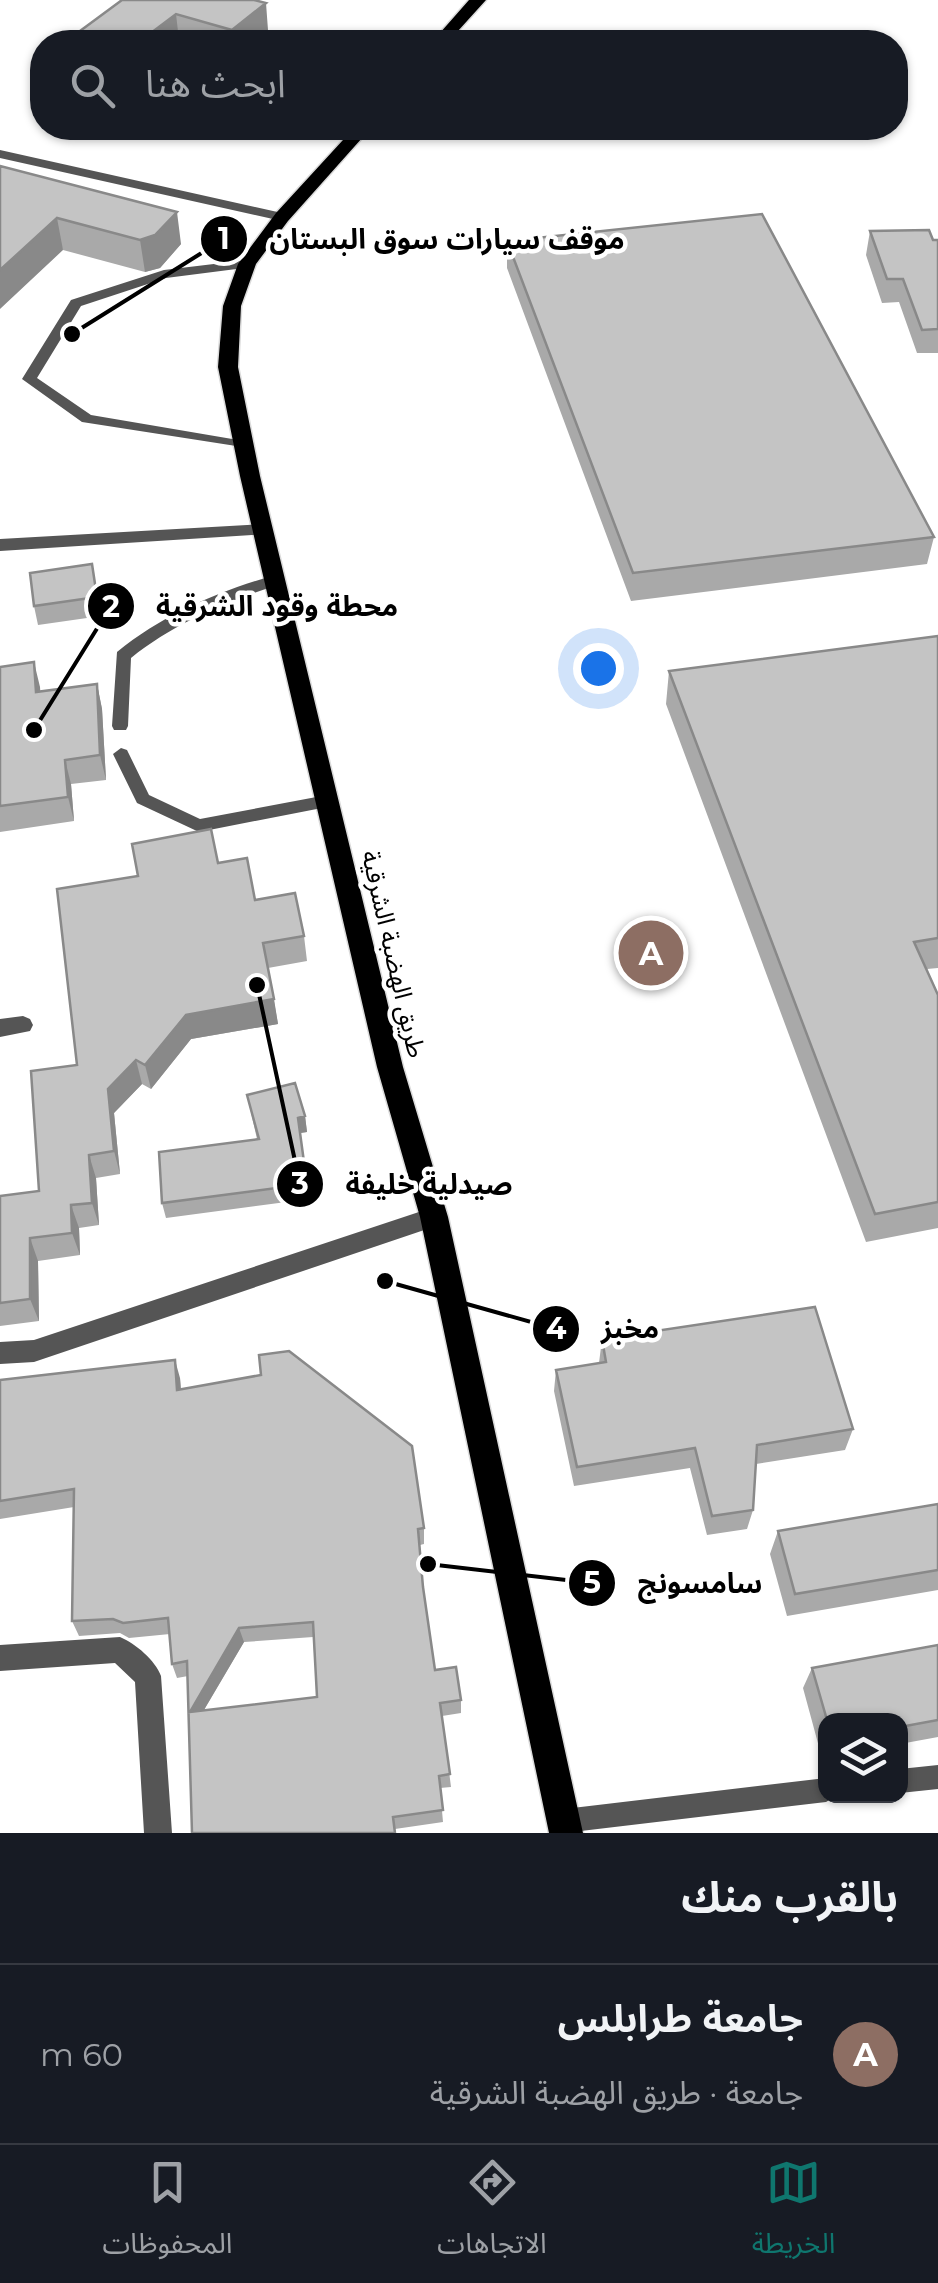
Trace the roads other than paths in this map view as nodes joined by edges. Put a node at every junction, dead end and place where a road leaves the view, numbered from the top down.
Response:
1 (478, 0) edge
2 (451, 30) edge
3 (352, 140) edge
4 (0, 154) edge
5 (282, 218) junction
6 (247, 264) junction
7 (244, 445) junction
8 (263, 530) junction
9 (0, 545) edge
10 (275, 580) junction
11 (120, 726) dead end
12 (121, 754) dead end
13 (327, 801) junction
14 (23, 1025) dead end
15 (0, 1028) edge
16 (434, 1217) junction
17 (0, 1353) edge
18 (0, 1658) edge
19 (938, 1777) edge
20 (908, 1780) edge
21 (818, 1791) edge
22 (565, 1827) edge
23 (158, 1833) edge

1 - 2 main road
3 - 5 main road, طريق الهضبة الشرقية
4 - 5 street
5 - 6 main road, طريق الهضبة الشرقية
6 - 7 main road, طريق الهضبة الشرقية
6 - 7 lane
7 - 8 main road, طريق الهضبة الشرقية
8 - 9 street
8 - 10 main road, طريق الهضبة الشرقية
10 - 11 lane
10 - 13 main road, طريق الهضبة الشرقية
12 - 13 lane
13 - 16 main road, طريق الهضبة الشرقية
14 - 15 street
16 - 17 street
16 - 22 main road, طريق الهضبة الشرقية
18 - 23 street
19 - 20 lane
21 - 22 lane

